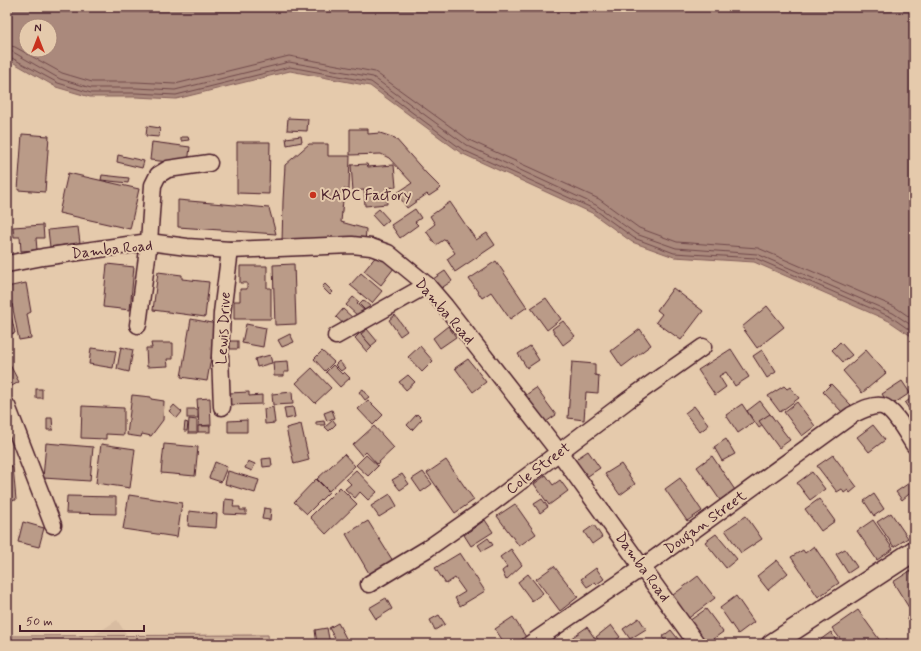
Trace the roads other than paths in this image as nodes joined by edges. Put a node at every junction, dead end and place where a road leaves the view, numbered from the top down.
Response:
1 (209, 163) dead end
2 (149, 242) junction
3 (230, 250) junction
4 (7, 264) edge
5 (428, 285) junction
6 (138, 325) dead end
7 (336, 336) dead end
8 (703, 347) dead end
9 (7, 406) edge
10 (222, 407) dead end
11 (914, 444) edge
12 (559, 452) junction
13 (53, 525) dead end
14 (914, 551) edge
15 (643, 567) junction
16 (369, 584) dead end
17 (530, 644) edge
18 (697, 644) edge
19 (772, 644) edge

1 - 2 street
2 - 3 street, Damba Road
2 - 4 street, Damba Road
2 - 6 street
3 - 5 street, Damba Road
3 - 10 street, Lewis Drive
5 - 7 street
5 - 12 street, Damba Road
8 - 12 street, Cole Street
9 - 13 street
11 - 15 street, Dougan Street
12 - 15 street, Damba Road
12 - 16 street, Cole Street
14 - 19 street
15 - 17 street, Dougan Street
15 - 18 street, Damba Road

